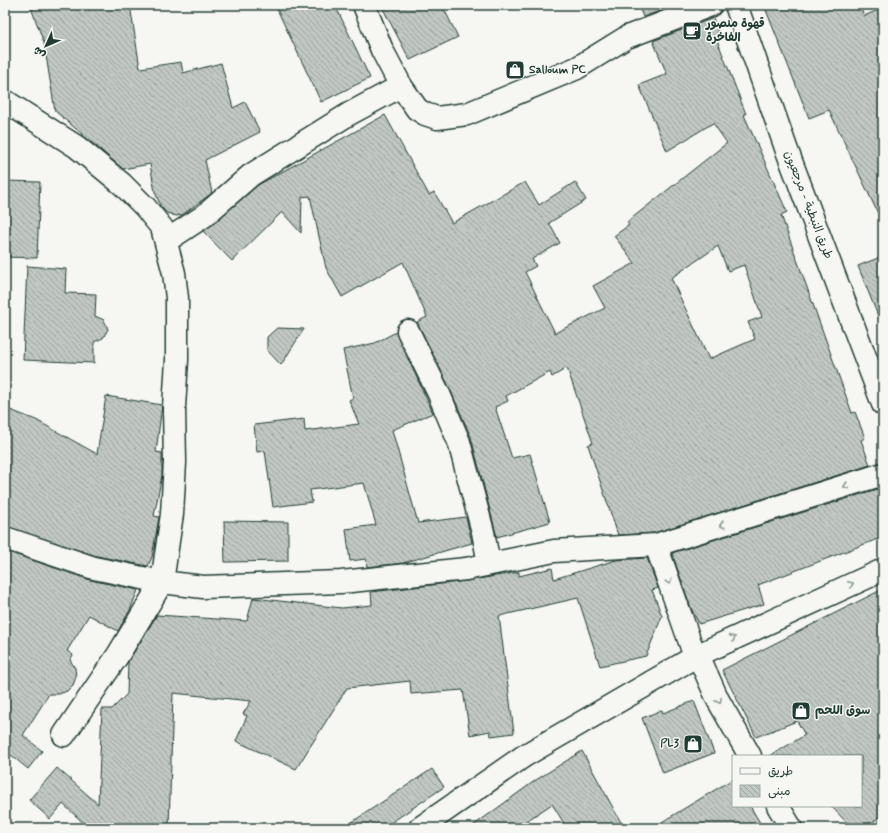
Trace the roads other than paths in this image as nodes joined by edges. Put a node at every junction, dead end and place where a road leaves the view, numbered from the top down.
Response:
1 (364, 5) edge
2 (711, 5) edge
3 (736, 5) edge
4 (401, 86) junction
5 (5, 101) edge
6 (166, 241) junction
7 (408, 330) dead end
8 (883, 404) edge
9 (883, 474) edge
10 (5, 538) edge
11 (656, 545) junction
12 (489, 564) junction
13 (883, 570) edge
14 (162, 582) junction
15 (698, 655) junction
16 (64, 735) dead end
17 (749, 755) edge
18 (779, 807) edge
19 (420, 828) edge
20 (791, 828) edge

1 - 4 street
2 - 4 street
3 - 8 street, طريق النبطية - مرجعيون
4 - 6 street
5 - 6 street
6 - 14 street
7 - 12 street
9 -> 11 street
10 - 14 street
11 - 12 street
11 -> 15 street
12 - 14 street
15 -> 13 street
14 - 16 street
15 -> 17 street
15 - 19 street
18 - 20 street

